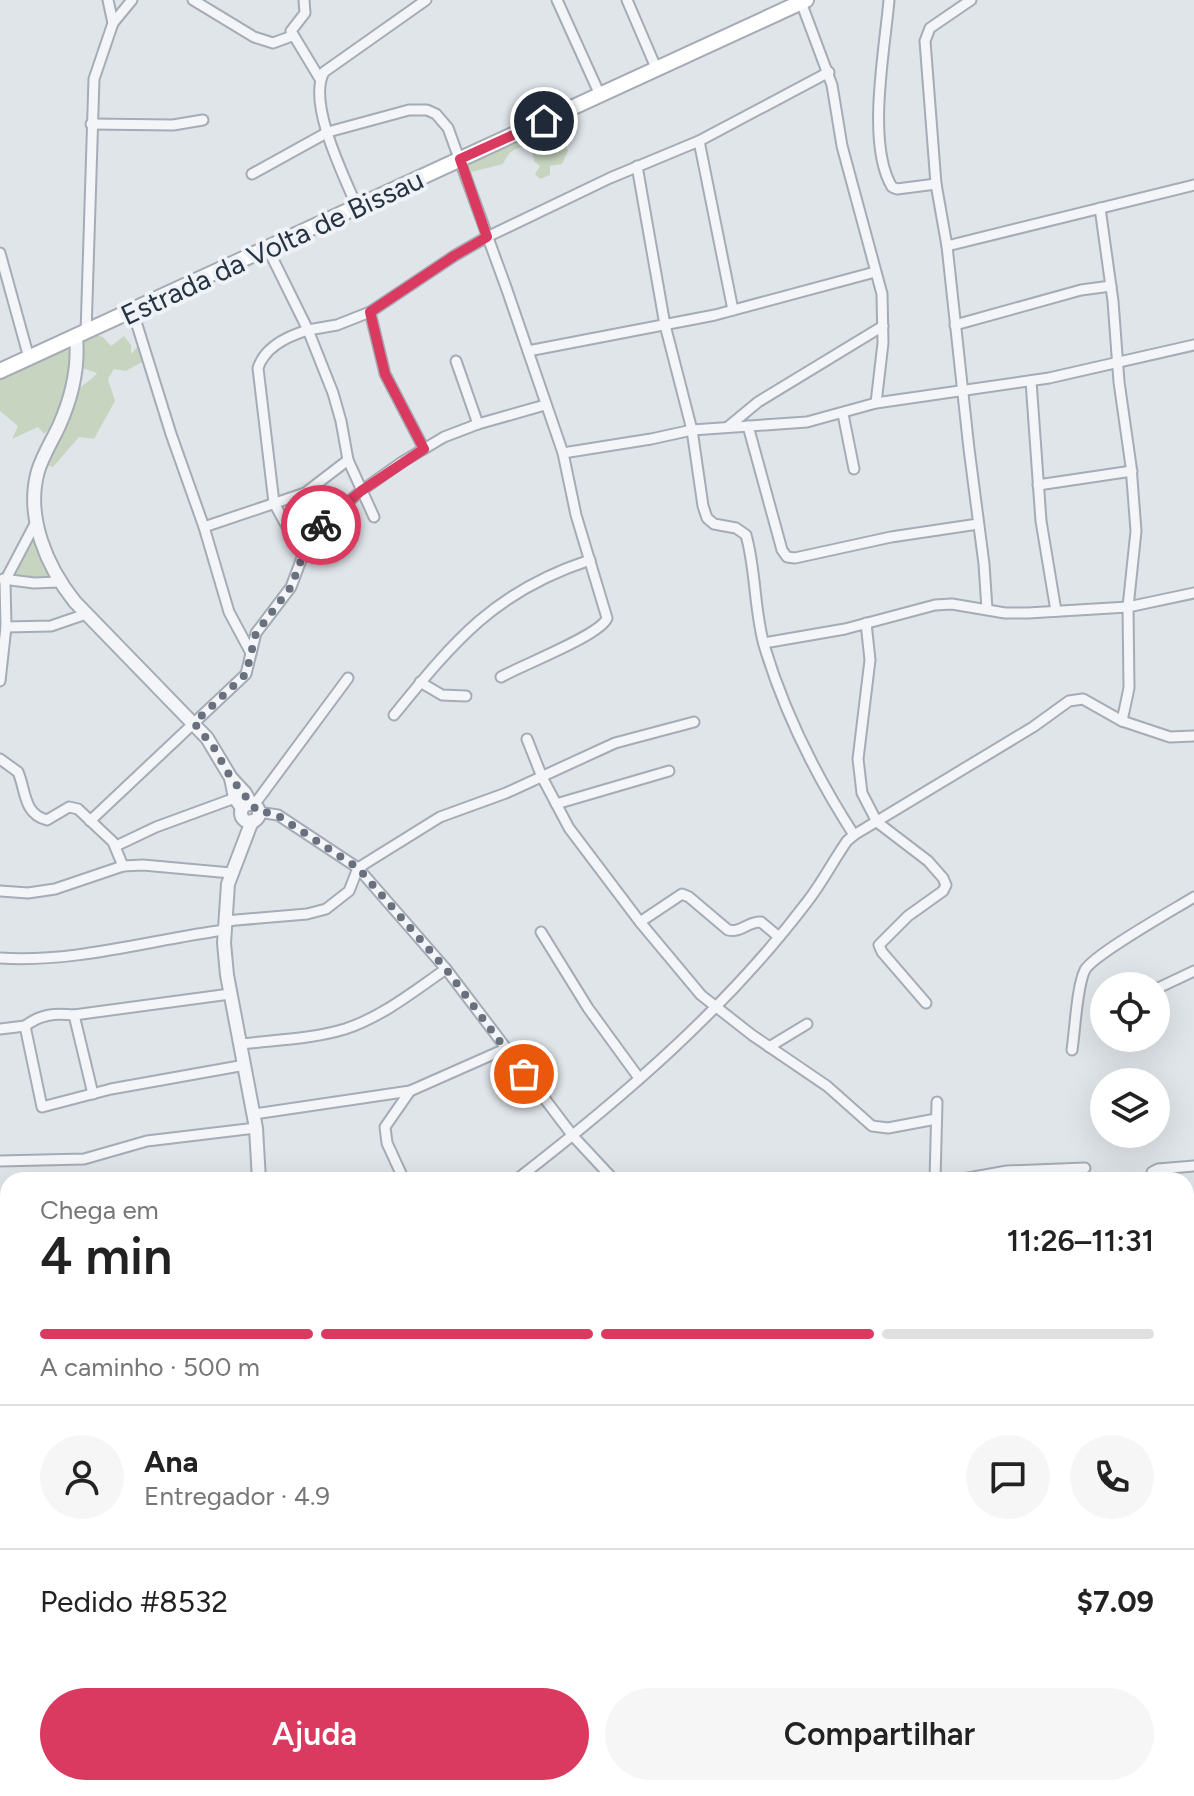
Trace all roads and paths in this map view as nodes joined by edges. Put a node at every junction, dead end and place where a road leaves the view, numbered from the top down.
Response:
1 (108, 0) edge
2 (132, 0) edge
3 (193, 0) edge
4 (304, 0) edge
5 (557, 0) edge
6 (627, 0) edge
7 (889, 0) edge
8 (971, 0) edge
9 (420, 1) edge
10 (795, 3) edge
11 (207, 4) edge
12 (113, 23) junction
13 (292, 36) junction
14 (657, 70) junction
15 (829, 72) junction
16 (320, 79) junction
17 (600, 95) junction
18 (203, 120) dead end
19 (91, 124) junction
20 (328, 132) junction
21 (699, 141) junction
22 (460, 159) junction
23 (637, 166) junction
24 (252, 174) dead end
25 (936, 184) junction
26 (1194, 185) edge
27 (357, 207) junction
28 (1100, 208) junction
29 (487, 237) junction
30 (947, 246) junction
31 (268, 249) junction
32 (0, 253) edge
33 (875, 272) junction
34 (1111, 286) junction
35 (733, 310) junction
36 (133, 312) junction
37 (370, 312) junction
38 (665, 325) junction
39 (955, 325) junction
40 (883, 326) junction
41 (308, 330) junction
42 (81, 335) junction
43 (1194, 345) edge
44 (528, 351) junction
45 (29, 358) junction
46 (456, 361) dead end
47 (1117, 364) junction
48 (0, 371) edge
49 (1031, 381) junction
50 (963, 390) junction
51 (876, 403) junction
52 (545, 405) junction
53 (843, 414) junction
54 (478, 424) junction
55 (748, 426) junction
56 (728, 427) junction
57 (692, 430) junction
58 (424, 449) junction
59 (563, 453) junction
60 (348, 460) junction
61 (854, 469) dead end
62 (1132, 471) junction
63 (1038, 485) junction
64 (361, 491) junction
65 (274, 503) junction
66 (374, 517) dead end
67 (37, 520) junction
68 (978, 524) junction
69 (204, 527) junction
70 (303, 556) junction
71 (590, 560) junction
72 (3, 579) edge
73 (59, 582) junction
74 (1194, 593) edge
75 (1128, 607) junction
76 (987, 609) junction
77 (1056, 611) junction
78 (86, 614) junction
79 (866, 623) junction
80 (6, 627) junction
81 (764, 643) junction
82 (251, 653) junction
83 (501, 677) dead end
84 (348, 678) dead end
85 (0, 681) edge
86 (420, 682) junction
87 (466, 696) dead end
88 (394, 715) dead end
89 (1122, 721) junction
90 (694, 722) dead end
91 (194, 723) junction
92 (1194, 736) edge
93 (527, 739) dead end
94 (0, 759) edge
95 (669, 771) dead end
96 (542, 777) junction
97 (556, 804) junction
98 (248, 809) junction
99 (90, 821) junction
100 (877, 822) junction
101 (854, 835) junction
102 (116, 846) junction
103 (123, 866) junction
104 (358, 868) junction
105 (231, 873) junction
106 (0, 891) edge
107 (1194, 897) edge
108 (640, 922) junction
109 (224, 926) junction
110 (541, 932) dead end
111 (779, 937) junction
112 (0, 958) edge
113 (446, 969) junction
114 (1194, 971) edge
115 (1170, 982) edge
116 (230, 994) junction
117 (926, 1003) dead end
118 (716, 1008) junction
119 (74, 1015) junction
120 (807, 1024) dead end
121 (25, 1026) junction
122 (0, 1029) edge
123 (241, 1044) junction
124 (769, 1047) junction
125 (505, 1049) junction
126 (1072, 1050) dead end
127 (245, 1065) junction
128 (639, 1078) junction
129 (410, 1091) junction
130 (93, 1094) junction
131 (937, 1102) dead end
132 (254, 1114) junction
133 (936, 1119) junction
134 (256, 1128) junction
135 (573, 1136) junction
136 (0, 1161) edge
137 (1194, 1166) edge
138 (1085, 1168) dead end
139 (259, 1172) edge
140 (400, 1172) edge
141 (526, 1172) edge
142 (607, 1172) edge
143 (935, 1172) edge
144 (999, 1172) edge
145 (1152, 1172) edge

1 - 12 street
2 - 12 street
3 - 11 street
4 - 13 street
5 - 17 street
6 - 14 street
7 - 25 street
8 - 25 street
9 - 16 street
10 - 14 main road, Estrada da Volta de Bissau
10 - 15 street
11 - 13 street
12 - 19 street
13 - 16 street
14 - 17 main road, Estrada da Volta de Bissau
15 - 21 street
15 - 33 street
16 - 20 street
17 - 22 main road, Estrada da Volta de Bissau
18 - 19 street
19 - 42 street
20 - 22 street
20 - 24 street
20 - 27 street
21 - 23 street
21 - 35 street
22 - 27 main road, Estrada da Volta de Bissau
22 - 29 street
23 - 29 street
23 - 38 street
25 - 30 street
26 - 28 street
27 - 31 main road, Estrada da Volta de Bissau
28 - 30 street
28 - 34 street
29 - 37 street
29 - 44 street
30 - 39 street
31 - 36 main road, Estrada da Volta de Bissau
31 - 41 street
32 - 45 street
33 - 35 street
33 - 40 street
34 - 39 street
34 - 47 street
35 - 38 street
36 - 42 main road, Estrada da Volta de Bissau
36 - 69 street
37 - 41 street
37 - 58 street
38 - 44 street
38 - 57 street
39 - 50 street
40 - 51 street
40 - 56 street
41 - 60 street
41 - 65 street
42 - 45 main road, Estrada da Volta de Bissau
42 - 67 street
43 - 47 street
44 - 52 street
45 - 48 main road, Estrada da Volta de Bissau
46 - 54 street
47 - 49 street
47 - 62 street
49 - 50 street
49 - 63 street
50 - 51 street
50 - 68 street
51 - 53 street
52 - 54 street
52 - 59 street
53 - 55 street
53 - 61 street
54 - 58 street
55 - 56 street
55 - 68 street
56 - 57 street
57 - 59 street
57 - 81 street
58 - 64 street
59 - 71 street
60 - 64 street
60 - 65 street
62 - 63 street
62 - 75 street
63 - 77 street
64 - 66 street
64 - 70 street
65 - 69 street
65 - 70 street
67 - 72 street
67 - 73 street
68 - 76 street
69 - 82 street
70 - 82 street
71 - 83 street
71 - 86 street
72 - 73 street
72 - 80 street
73 - 78 street
74 - 75 street
75 - 77 street
75 - 89 street
76 - 77 street
76 - 79 street
78 - 80 street
78 - 91 street
79 - 81 street
79 - 100 street
80 - 85 street
81 - 101 street
82 - 91 street
84 - 98 street
86 - 87 street
86 - 88 street
89 - 92 street
89 - 100 street
90 - 96 street
91 - 98 street
91 - 99 street
93 - 96 street
94 - 99 street
95 - 97 street
96 - 97 street
96 - 104 street
97 - 108 street
98 - 102 street
98 - 104 street
98 - 105 street
99 - 102 street
100 - 101 street
100 - 117 street
101 - 111 street
102 - 103 street
103 - 105 street
103 - 106 street
104 - 109 street
104 - 113 street
105 - 109 street
107 - 126 street
108 - 111 street
108 - 118 street
109 - 112 street
109 - 116 street
110 - 128 street
111 - 118 street
113 - 123 street
113 - 125 street
114 - 115 street
116 - 119 street
116 - 123 street
118 - 124 street
118 - 128 street
119 - 121 street
119 - 130 street
120 - 124 street
121 - 122 street
121 - 130 street
123 - 127 street
124 - 133 street
125 - 129 street
125 - 135 street
127 - 130 street
127 - 132 street
128 - 135 street
129 - 132 street
129 - 140 street
131 - 133 street
132 - 134 street
133 - 143 street
134 - 136 street
134 - 139 street
135 - 141 street
135 - 142 street
137 - 145 street
138 - 144 street

